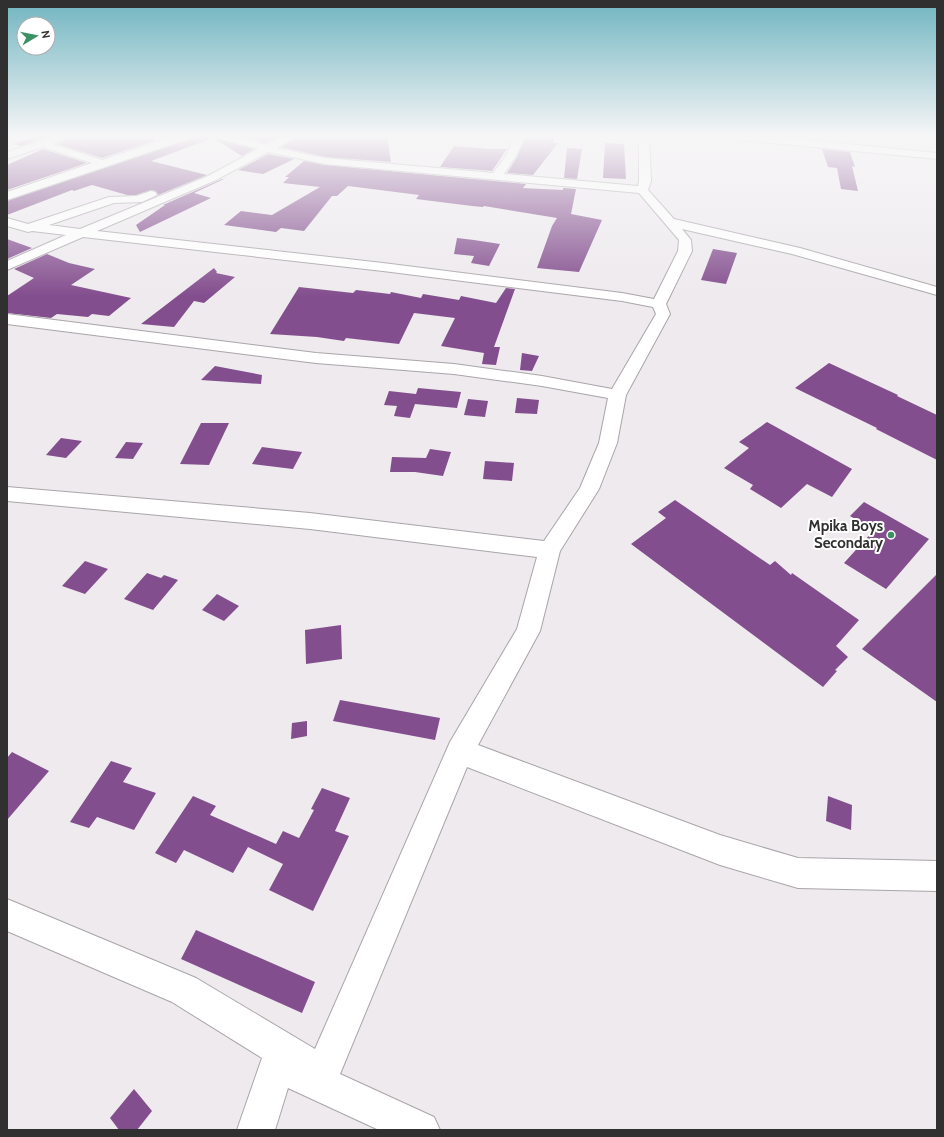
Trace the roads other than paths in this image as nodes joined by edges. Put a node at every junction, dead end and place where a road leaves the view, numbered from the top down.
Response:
1 (28, 189) edge
2 (164, 189) edge
3 (186, 189) edge
4 (632, 189) edge
5 (642, 190) joint
6 (7, 196) edge
7 (7, 222) edge
8 (669, 222) junction
9 (28, 228) junction
10 (81, 233) junction
11 (7, 236) edge
12 (7, 266) edge
13 (937, 291) edge
14 (659, 304) junction
15 (7, 319) edge
16 (617, 395) junction
17 (7, 494) edge
18 (550, 550) junction
19 (460, 751) junction
20 (937, 876) edge
21 (7, 915) edge
22 (278, 1065) junction
23 (322, 1074) junction
24 (256, 1130) edge
25 (421, 1130) edge

1 - 6 street
2 - 9 street
3 - 10 street
4 - 5 street
5 - 8 street
7 - 9 street
8 - 13 street
8 - 14 street
9 - 10 street
9 - 11 street
10 - 12 street
10 - 14 street
14 - 16 street
15 - 16 street
16 - 18 street
17 - 18 street
18 - 19 street
19 - 20 street
19 - 23 street
21 - 23 street
22 - 23 street
22 - 24 street
22 - 25 street

